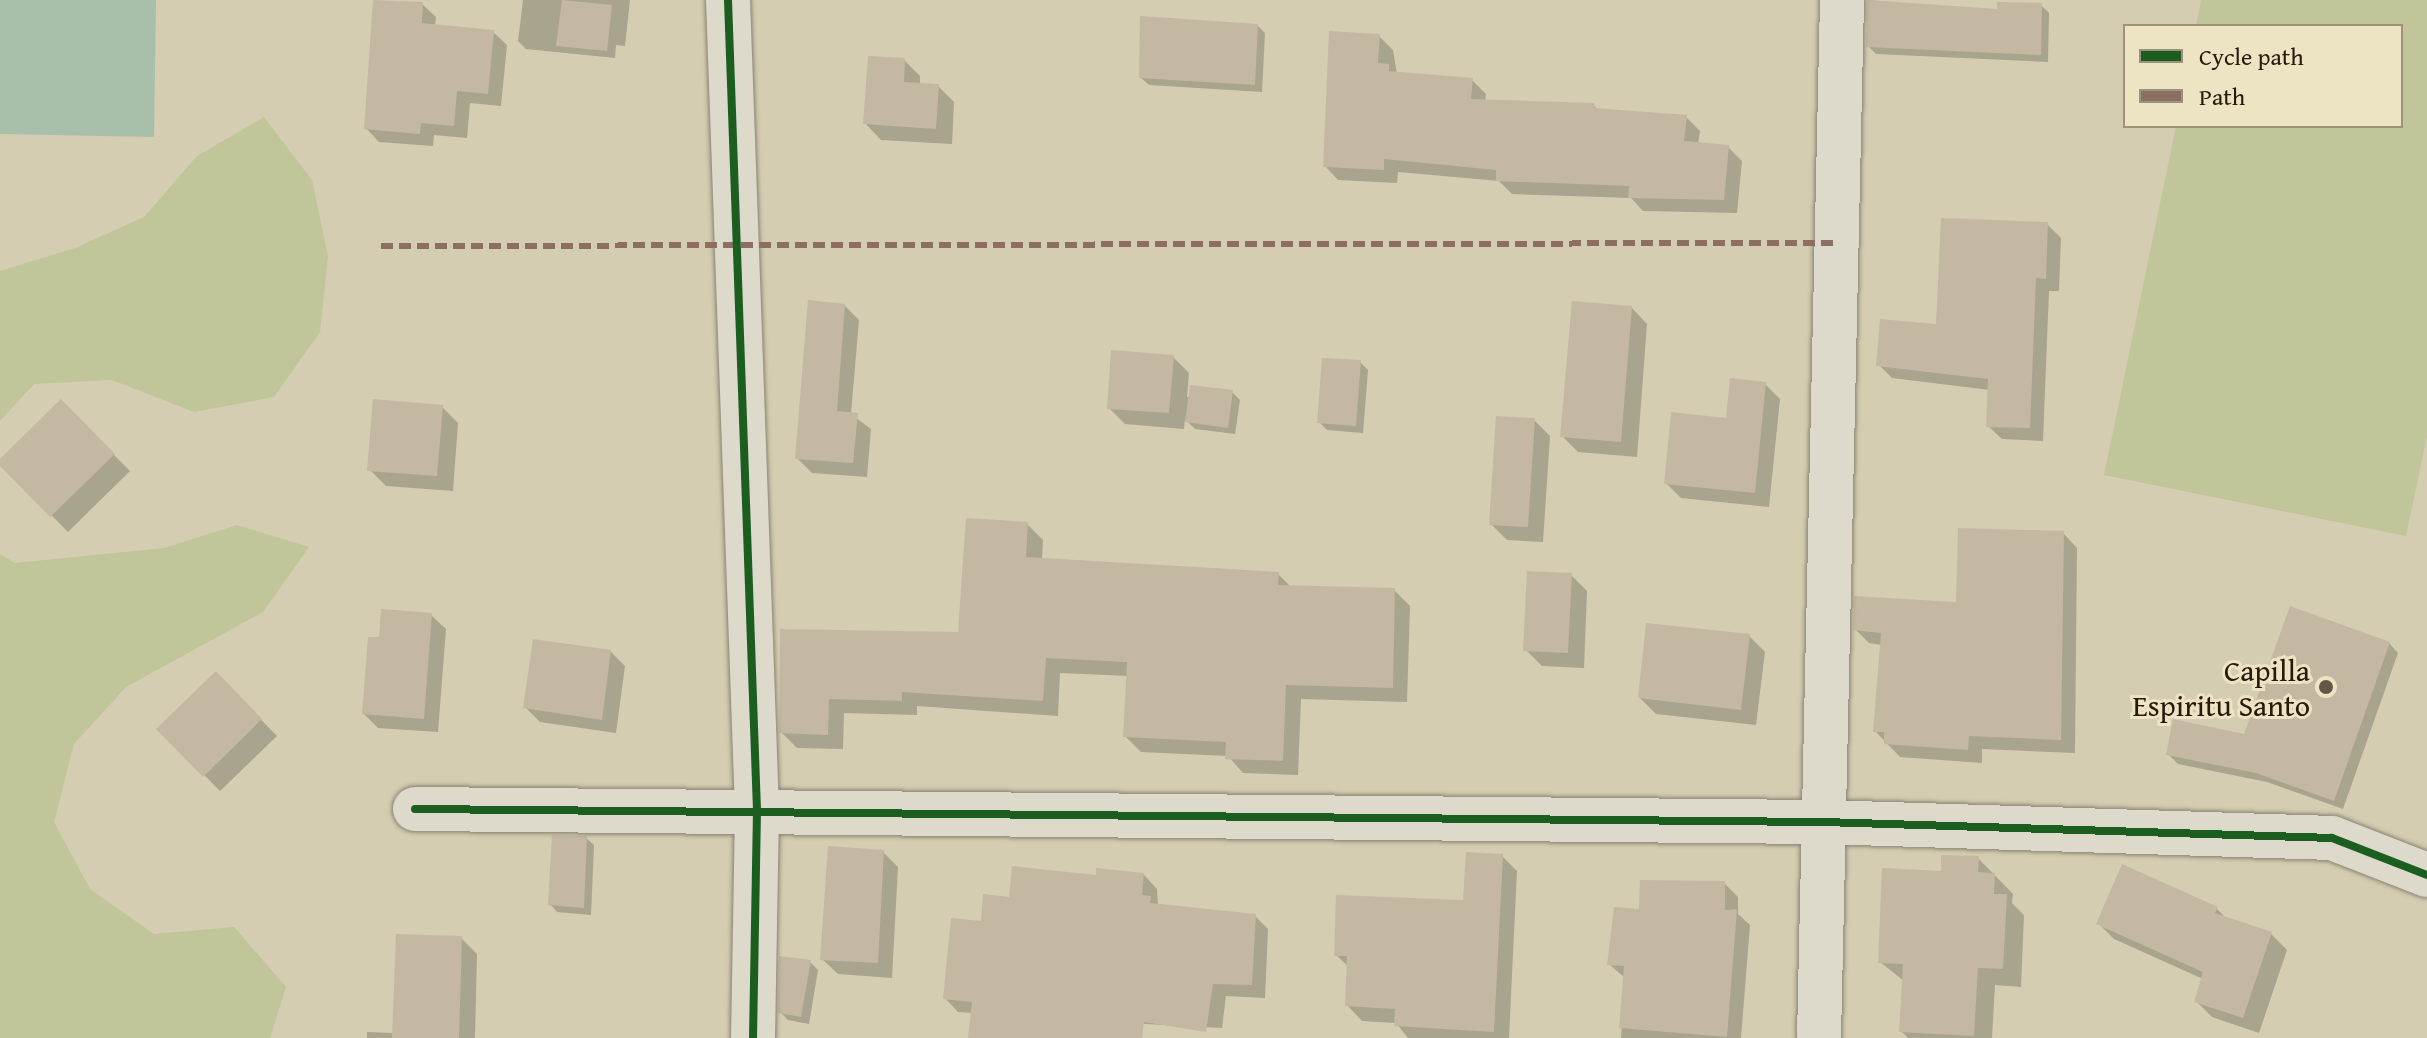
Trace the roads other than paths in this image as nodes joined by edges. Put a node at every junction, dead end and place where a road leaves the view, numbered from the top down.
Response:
1 (728, 0) edge
2 (1842, 0) edge
3 (415, 809) dead end
4 (757, 810) junction
5 (1824, 822) junction
6 (2427, 875) edge
7 (753, 1038) edge
8 (1819, 1038) edge

1 - 4 street
2 - 5 street
3 - 4 street
4 - 5 street
4 - 7 street
5 - 6 street
5 - 8 street

